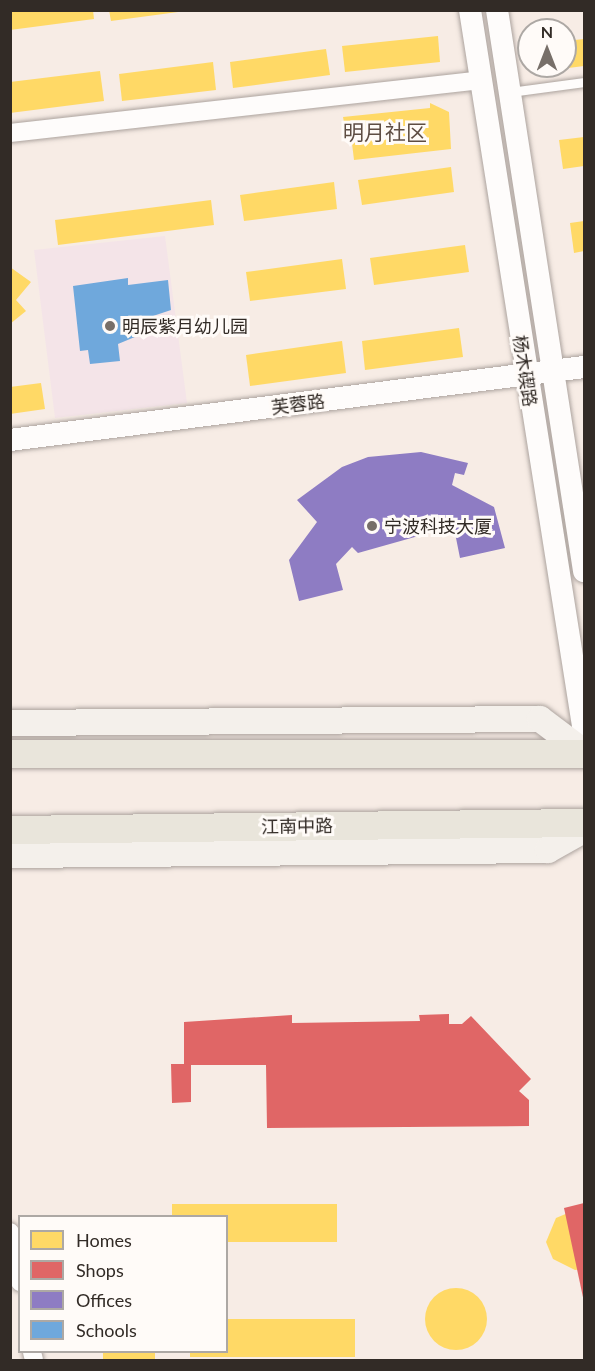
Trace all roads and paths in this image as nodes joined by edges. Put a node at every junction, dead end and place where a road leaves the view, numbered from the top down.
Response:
1 (470, 10) edge
2 (497, 10) edge
3 (481, 80) junction
4 (585, 82) edge
5 (510, 92) junction
6 (10, 133) edge
7 (585, 367) edge
8 (553, 371) junction
9 (526, 375) junction
10 (10, 440) edge
11 (585, 571) edge
12 (10, 723) edge
13 (585, 732) edge
14 (585, 753) edge
15 (10, 754) edge
16 (585, 823) edge
17 (10, 830) edge
18 (585, 830) edge
19 (10, 855) edge
20 (10, 1232) edge
21 (18, 1272) edge

1 - 3 street, 杨木碶路
2 - 5 street, 杨木碶路
3 - 6 street
3 - 9 street, 杨木碶路
4 - 5 lane
5 - 8 street, 杨木碶路
7 - 8 street, 芙蓉路
8 - 9 street, 芙蓉路
8 - 11 street, 杨木碶路
9 - 10 street, 芙蓉路
9 - 13 street, 杨木碶路
12 - 14 main road
14 - 15 main road
16 - 17 main road, 江南中路
18 - 19 main road
20 - 21 street

